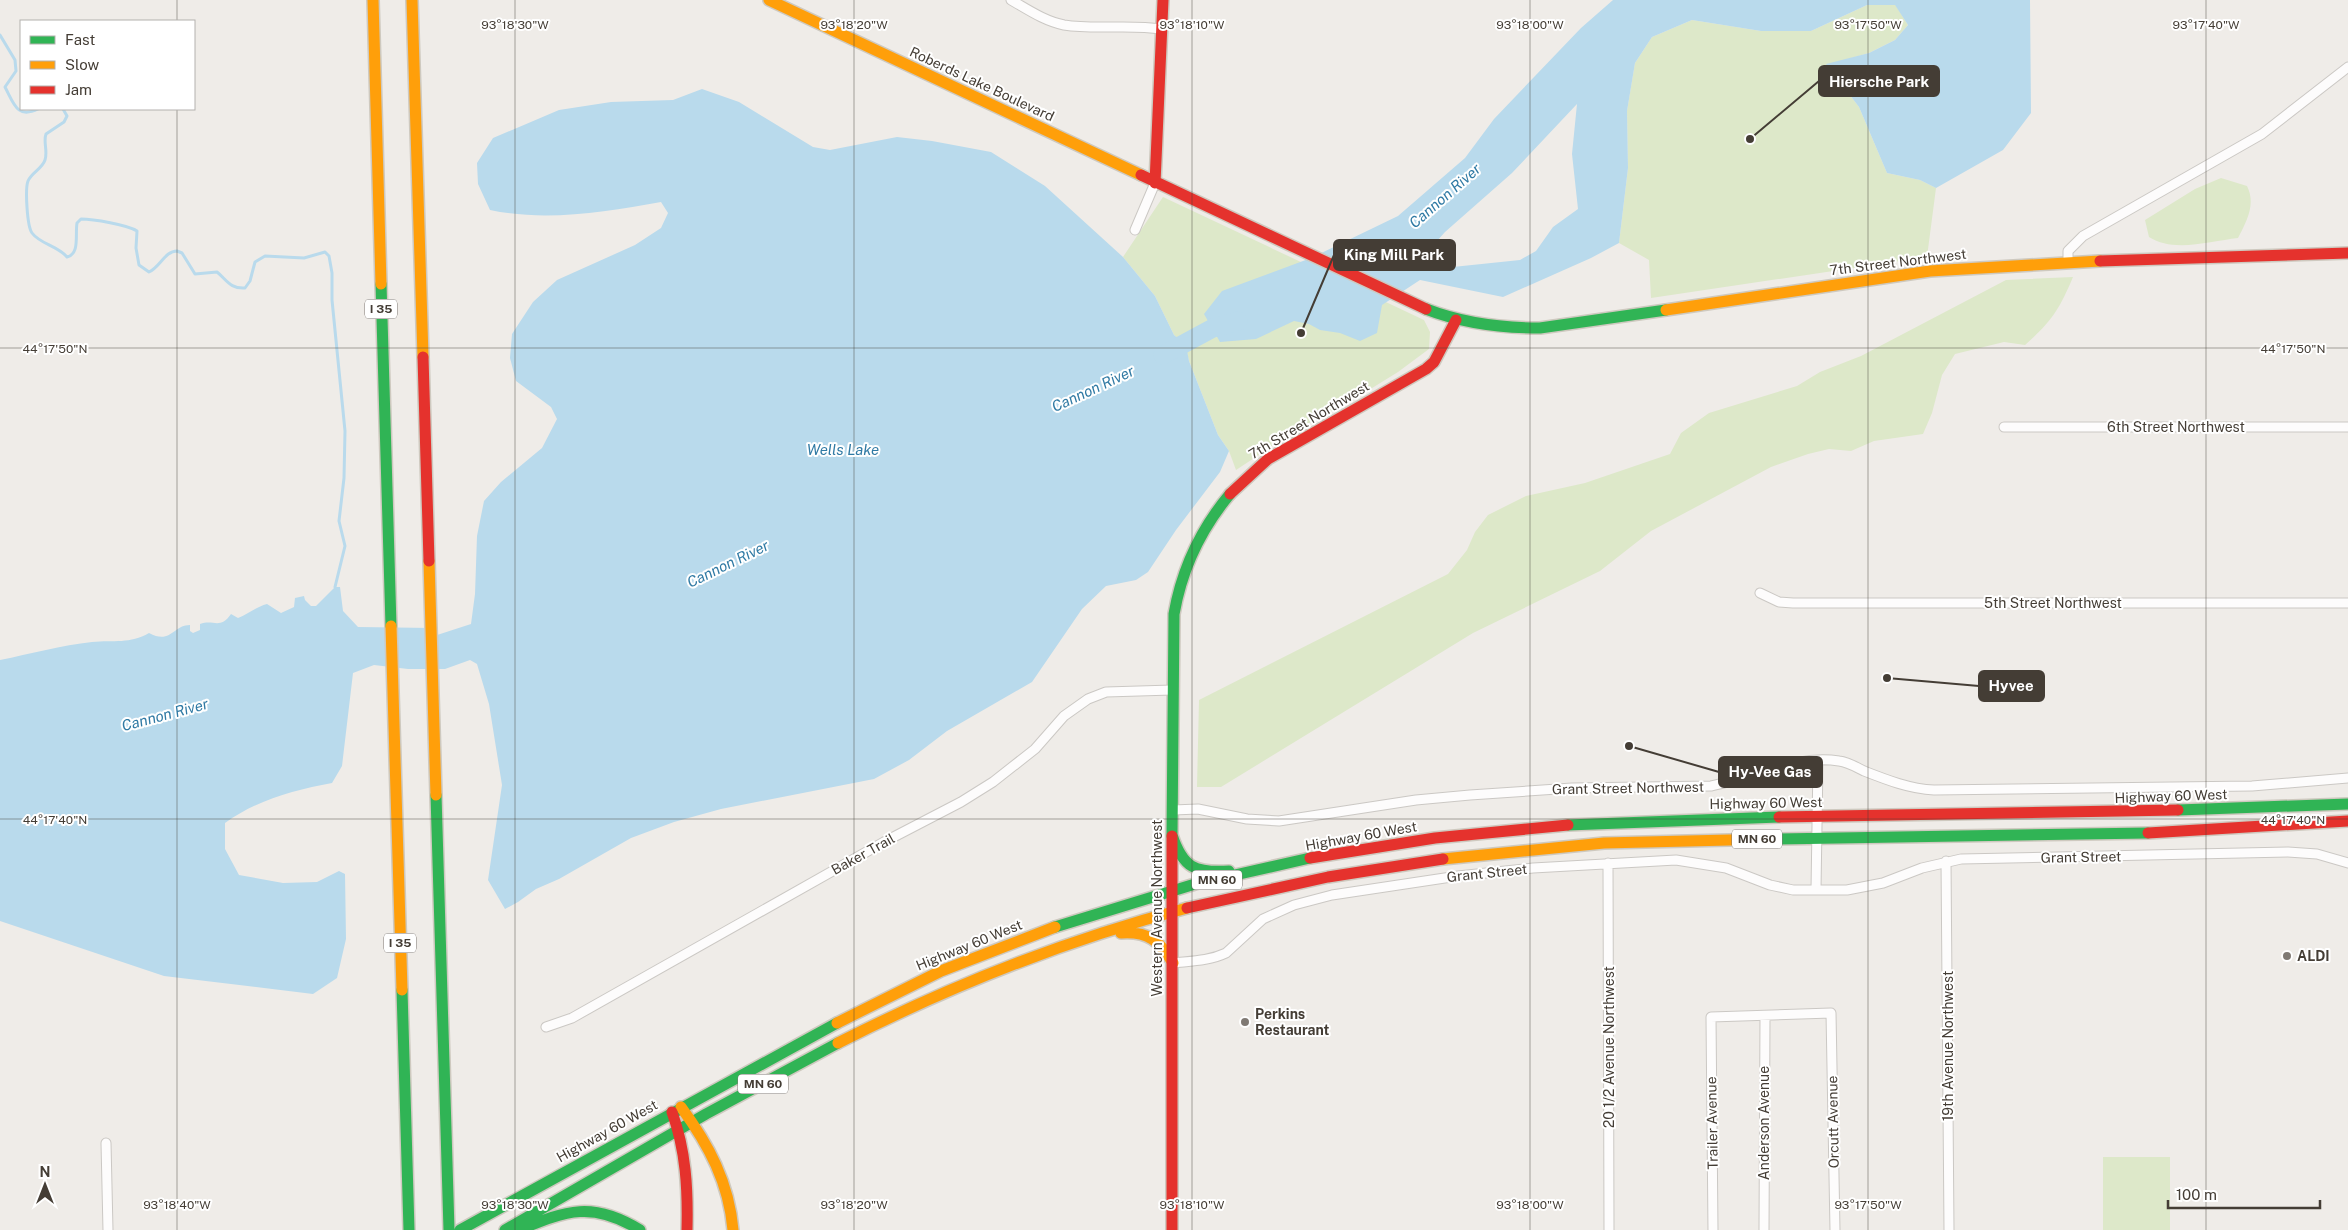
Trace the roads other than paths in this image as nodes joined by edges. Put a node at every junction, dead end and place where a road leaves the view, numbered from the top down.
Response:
1 (373, 0) edge
2 (412, 0) edge
3 (769, 0) edge
4 (1010, 0) edge
5 (1163, 0) edge
6 (1161, 29) junction
7 (2348, 67) edge
8 (1155, 183) junction
9 (1135, 230) dead end
10 (2348, 253) edge
11 (2068, 263) junction
12 (1456, 320) junction
13 (2004, 427) dead end
14 (2348, 427) edge
15 (1179, 587) joint
16 (1760, 593) dead end
17 (2348, 603) edge
18 (1172, 690) junction
19 (1818, 761) junction
20 (2348, 778) edge
21 (2348, 804) edge
22 (1173, 810) junction
23 (1818, 816) junction
24 (2348, 821) edge
25 (1172, 835) junction
26 (1816, 838) junction
27 (1946, 861) junction
28 (1608, 863) junction
29 (2348, 863) edge
30 (1262, 870) junction
31 (1172, 890) junction
32 (1816, 890) junction
33 (1172, 912) junction
34 (1098, 935) junction
35 (1173, 963) junction
36 (1765, 1016) junction
37 (546, 1027) dead end
38 (676, 1110) junction
39 (694, 1123) junction
40 (680, 1131) junction
41 (106, 1143) dead end
42 (449, 1176) junction
43 (108, 1230) edge
44 (408, 1230) edge
45 (449, 1230) edge
46 (454, 1230) edge
47 (460, 1230) edge
48 (505, 1230) edge
49 (519, 1230) edge
50 (640, 1230) edge
51 (687, 1230) edge
52 (733, 1230) edge
53 (1172, 1230) edge
54 (1609, 1230) edge
55 (1713, 1230) edge
56 (1764, 1230) edge
57 (1835, 1230) edge
58 (1949, 1230) edge

1 - 44 main road, I 35
2 - 42 main road
3 - 8 main road, Roberds Lake Boulevard
4 - 6 street
5 - 6 main road
6 - 8 main road
7 - 11 street
8 - 9 street
8 - 12 main road, 7th Street Northwest
10 - 11 main road, 7th Street Northwest
11 - 12 main road, 7th Street Northwest
12 - 15 main road, 7th Street Northwest
13 - 14 street, 6th Street Northwest
15 - 18 main road, Western Avenue Northwest
16 - 17 street, 5th Street Northwest
18 - 22 main road, Western Avenue Northwest
18 - 37 street, Baker Trail
19 - 20 street, Grant Street Northwest
19 - 22 street, Grant Street Northwest
19 - 23 street
21 - 23 main road, Highway 60 West / MN 60
22 - 25 main road, Western Avenue Northwest
23 - 26 street
23 - 30 main road, Highway 60 West / MN 60
24 - 26 main road, MN 60
25 - 30 main road
25 - 31 main road, Western Avenue Northwest
26 - 32 street
26 - 33 main road, MN 60
27 - 29 street, Grant Street
27 - 32 street, Grant Street
27 - 58 street, 19th Avenue Northwest
28 - 32 street, Grant Street
28 - 35 street, Grant Street
28 - 54 street, 20 1/2 Avenue Northwest
30 - 31 main road, Highway 60 West / MN 60
31 - 33 main road, Western Avenue Northwest
31 - 38 main road, Highway 60 West / MN 60
33 - 34 main road, MN 60
33 - 35 main road, Western Avenue Northwest
34 - 35 main road
34 - 39 main road, MN 60
35 - 53 main road, Western Avenue Northwest
36 - 55 street, Trailer Avenue
36 - 56 street, Anderson Avenue
36 - 57 street, Orcutt Avenue
38 - 39 main road
38 - 40 main road
38 - 47 main road, Highway 60 West / MN 60
39 - 40 main road, MN 60
39 - 52 main road
40 - 48 main road, MN 60
40 - 51 main road
41 - 43 street
42 - 45 main road
42 - 46 main road
49 - 50 main road

